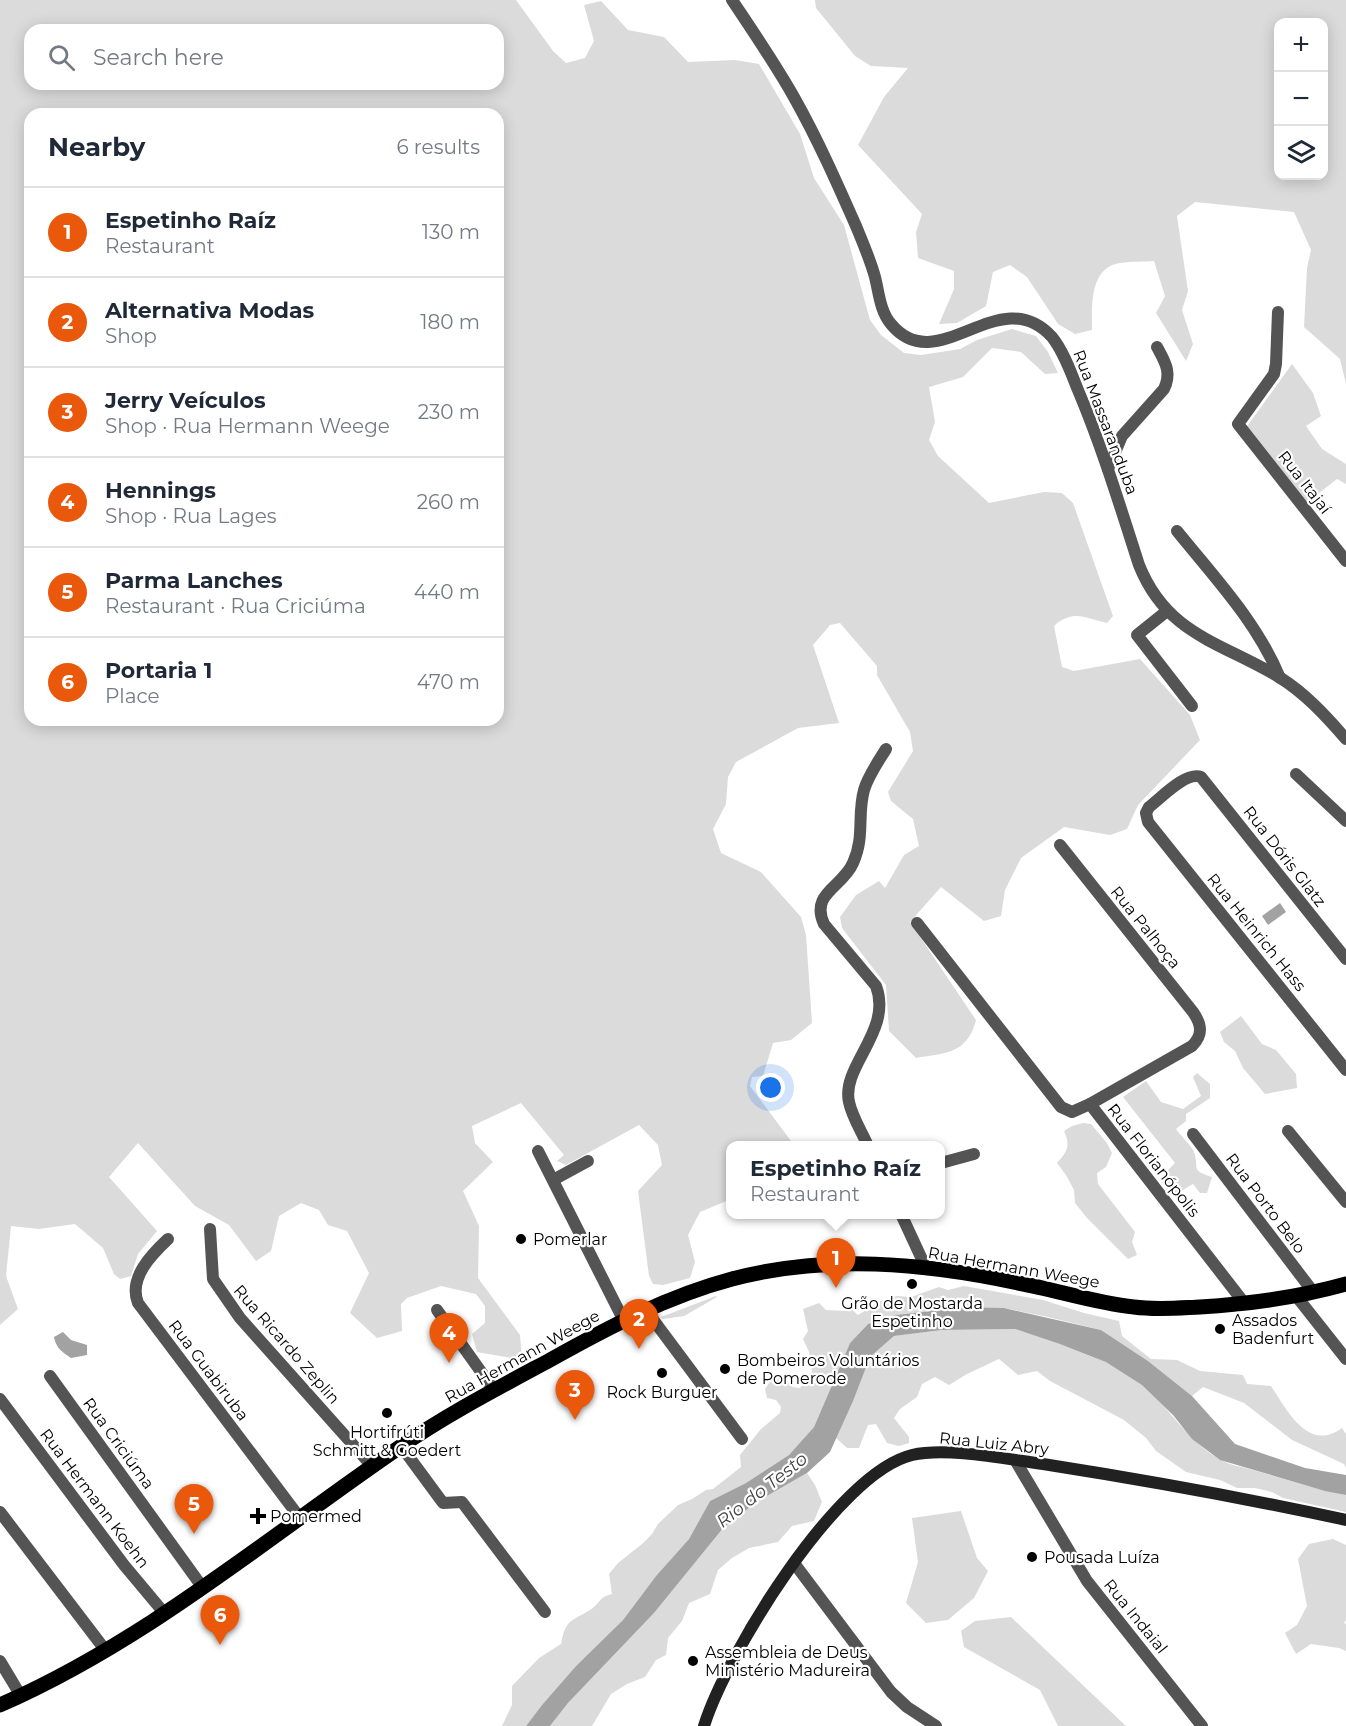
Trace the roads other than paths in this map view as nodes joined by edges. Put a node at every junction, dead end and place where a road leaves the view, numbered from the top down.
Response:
1 (732, 0) edge
2 (1278, 312) dead end
3 (1157, 347) dead end
4 (1108, 469) junction
5 (1177, 531) dead end
6 (1346, 561) edge
7 (1167, 611) junction
8 (1280, 678) junction
9 (1192, 706) dead end
10 (1346, 739) edge
11 (886, 749) dead end
12 (1296, 774) dead end
13 (1146, 813) joint
14 (1346, 821) edge
15 (1060, 845) dead end
16 (917, 923) dead end
17 (1346, 959) edge
18 (1346, 1070) edge
19 (1090, 1104) junction
20 (1288, 1131) dead end
21 (1193, 1134) dead end
22 (866, 1141) edge
23 (538, 1152) dead end
24 (974, 1154) dead end
25 (588, 1161) dead end
26 (945, 1162) edge
27 (552, 1180) junction
28 (1346, 1202) edge
29 (903, 1219) edge
30 (210, 1229) dead end
31 (168, 1239) dead end
32 (926, 1268) junction
33 (1346, 1284) edge
34 (1314, 1293) junction
35 (1298, 1297) junction
36 (1245, 1304) junction
37 (437, 1310) dead end
38 (646, 1310) junction
39 (624, 1321) junction
40 (1346, 1359) edge
41 (50, 1376) dead end
42 (494, 1390) junction
43 (0, 1399) edge
44 (742, 1439) dead end
45 (401, 1446) junction
46 (1014, 1460) junction
47 (372, 1466) junction
48 (0, 1512) edge
49 (300, 1518) junction
50 (1346, 1520) edge
51 (794, 1563) junction
52 (203, 1588) junction
53 (545, 1612) dead end
54 (165, 1614) junction
55 (106, 1651) junction
56 (0, 1661) edge
57 (21, 1696) junction
58 (0, 1705) edge
59 (704, 1726) edge
60 (936, 1726) edge
61 (1202, 1726) edge

1 - 4 street, Rua Massaranduba
2 - 6 street, Rua Itajaí
3 - 4 street
4 - 7 street, Rua Massaranduba
5 - 8 street
7 - 8 street, Rua Massaranduba
7 - 9 street
8 - 10 street, Rua Massaranduba
11 - 22 street
12 - 14 street
13 - 17 street, Rua Dóris Glatz
13 - 18 street, Rua Heinrich Hass
15 - 19 street, Rua Palhoça
16 - 19 street, Rua Florianópolis
19 - 36 street, Rua Florianópolis
20 - 28 street
21 - 34 street, Rua Porto Belo
23 - 27 street
24 - 26 street
25 - 27 street
27 - 39 street
29 - 32 street
30 - 47 street, Rua Ricardo Zeplin
31 - 49 street, Rua Guabiruba
32 - 36 main road, Rua Hermann Weege
32 - 38 main road, Rua Hermann Weege
33 - 34 main road, Rua Hermann Weege
34 - 35 main road, Rua Hermann Weege
35 - 36 main road, Rua Hermann Weege
35 - 40 street
37 - 42 street
38 - 39 main road, Rua Hermann Weege
38 - 44 street
39 - 42 main road, Rua Hermann Weege
41 - 52 street, Rua Criciúma
42 - 45 main road, Rua Hermann Weege
43 - 54 street, Rua Hermann Koehn
45 - 47 main road, Rua Hermann Weege
45 - 53 street
46 - 50 street, Rua Luiz Abry
46 - 51 street, Rua Luiz Abry
46 - 61 street, Rua Indaial
47 - 49 main road, Rua Hermann Weege
48 - 55 street
49 - 52 main road, Rua Hermann Weege
51 - 59 street, Rua Luiz Abry
51 - 60 street
52 - 54 main road, Rua Hermann Weege
54 - 55 main road, Rua Hermann Weege
55 - 57 main road, Rua Hermann Weege
56 - 57 street
57 - 58 main road, Rua Hermann Weege

